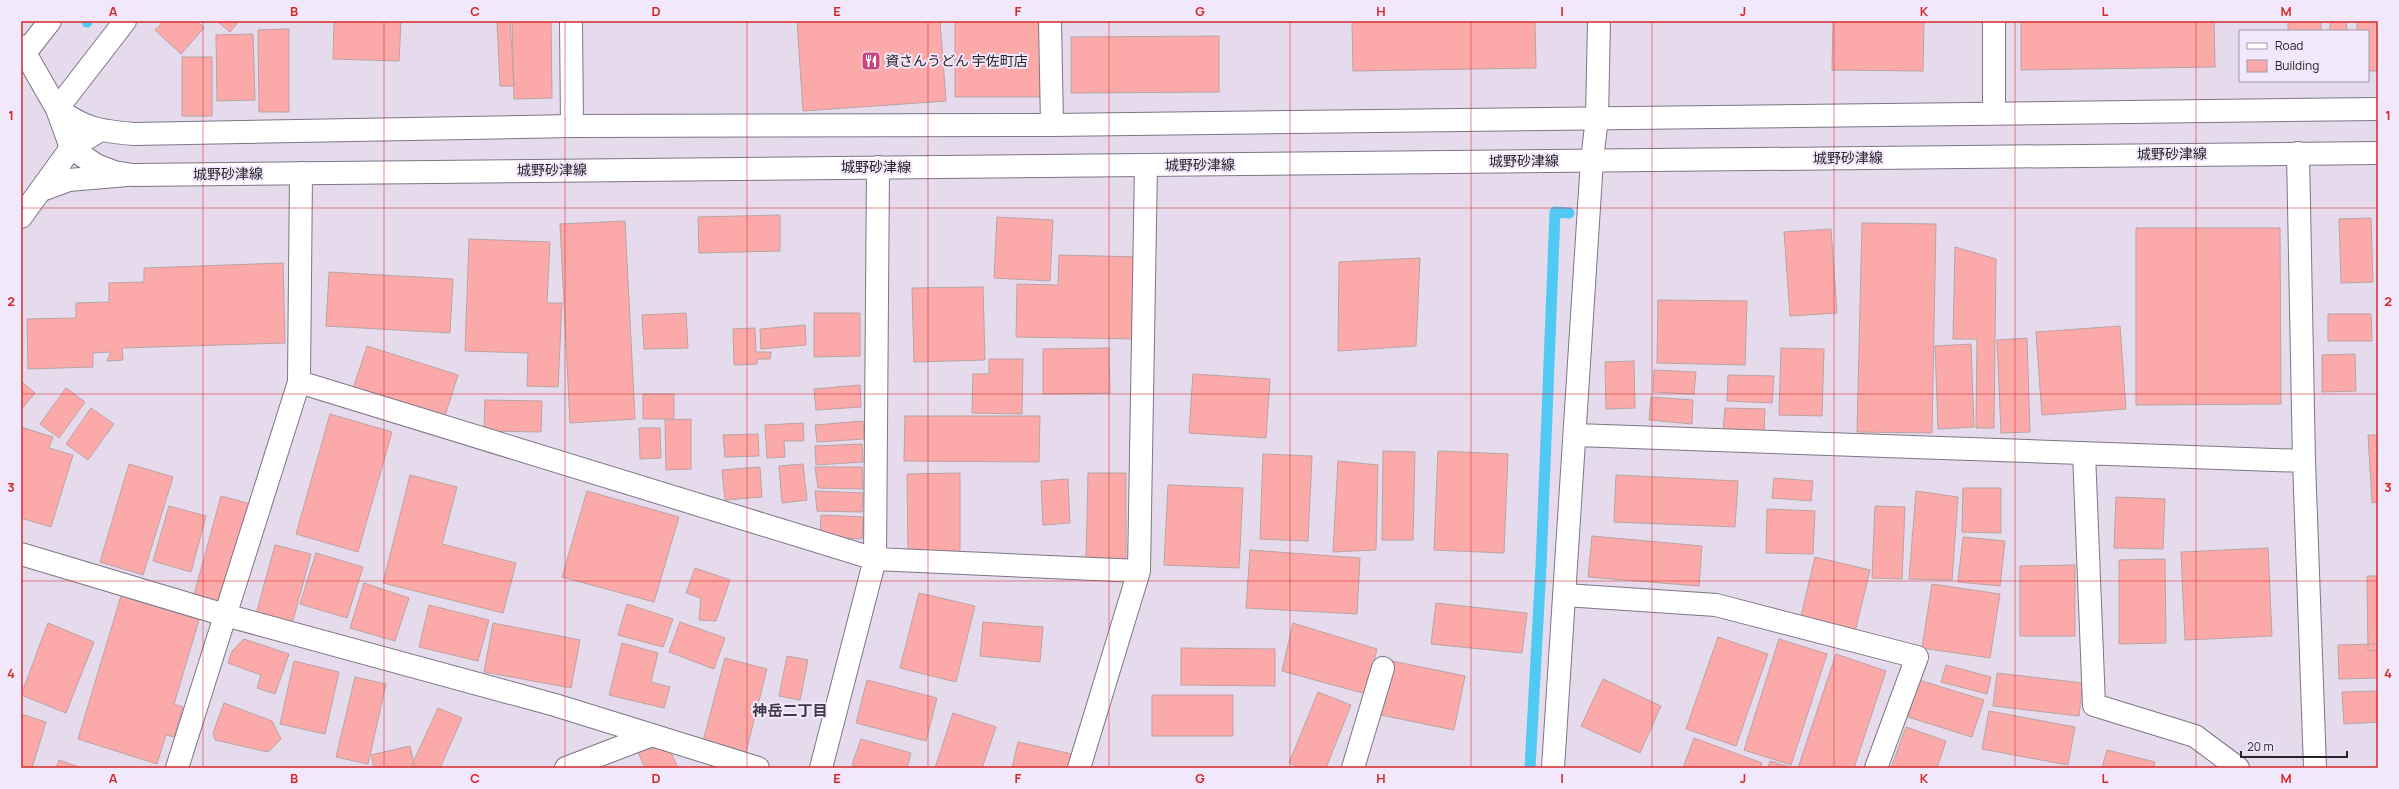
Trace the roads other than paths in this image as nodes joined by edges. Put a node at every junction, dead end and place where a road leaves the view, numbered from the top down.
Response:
1 (50, 21) edge
2 (125, 21) edge
3 (571, 21) edge
4 (1050, 21) edge
5 (1599, 21) edge
6 (1994, 21) edge
7 (23, 50) edge
8 (57, 109) junction
9 (2378, 109) edge
10 (1994, 112) junction
11 (1597, 118) junction
12 (1052, 125) junction
13 (572, 126) junction
14 (99, 131) junction
15 (71, 148) junction
16 (2378, 152) edge
17 (2298, 153) junction
18 (1592, 160) junction
19 (1146, 166) junction
20 (878, 167) junction
21 (301, 173) junction
22 (134, 175) junction
23 (42, 190) junction
24 (21, 217) edge
25 (299, 382) junction
26 (1576, 435) junction
27 (2084, 453) junction
28 (2304, 461) junction
29 (21, 554) edge
30 (875, 559) junction
31 (1139, 571) junction
32 (1565, 595) junction
33 (225, 615) junction
34 (1383, 668) dead end
35 (652, 735) junction
36 (177, 768) edge
37 (566, 768) edge
38 (758, 768) edge
39 (821, 768) edge
40 (1079, 768) edge
41 (1353, 768) edge
42 (1553, 768) edge
43 (1876, 768) edge
44 (2238, 768) edge
45 (2316, 768) edge

1 - 7 street
2 - 8 street
3 - 13 street
4 - 12 street
5 - 11 street
6 - 10 street
7 - 8 street
8 - 14 street
8 - 15 street
9 - 10 street
10 - 11 street
11 - 12 street
11 - 18 street
12 - 13 street
13 - 14 street
14 - 15 street
15 - 22 street, 城野砂津線
15 - 23 street
16 - 17 street, 城野砂津線
17 - 18 street, 城野砂津線
17 - 28 street
18 - 19 street, 城野砂津線
18 - 26 street
19 - 20 street, 城野砂津線
19 - 31 street
20 - 21 street, 城野砂津線
20 - 30 street
21 - 22 street, 城野砂津線
21 - 25 street
22 - 23 street
23 - 24 street
25 - 30 street
25 - 33 street
26 - 27 street
26 - 32 street
27 - 28 street
27 - 44 street
28 - 45 street
29 - 33 street
30 - 31 street
30 - 39 street
31 - 40 street
32 - 42 street
32 - 43 street
33 - 35 street
33 - 36 street
34 - 41 street
35 - 37 street
35 - 38 street

